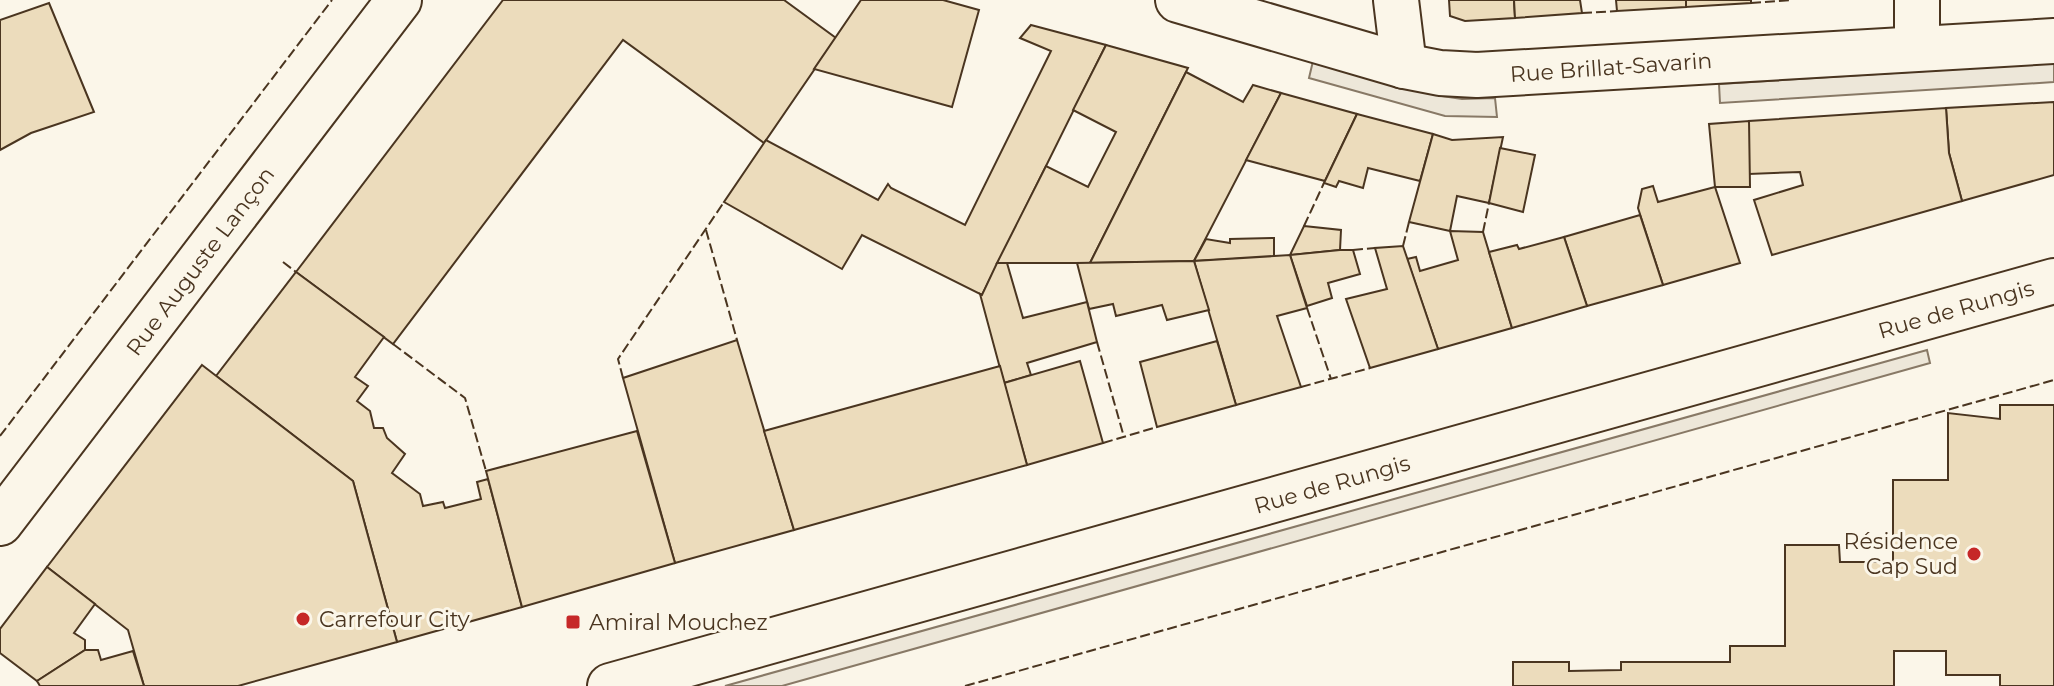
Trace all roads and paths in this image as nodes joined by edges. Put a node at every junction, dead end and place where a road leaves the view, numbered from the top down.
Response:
1 (399, 0) edge
2 (1178, 0) edge
3 (1396, 0) edge
4 (1917, 0) edge
5 (1235, 8) edge
6 (2054, 41) edge
7 (1917, 48) junction
8 (1404, 66) junction
9 (2054, 281) edge
10 (0, 523) edge
11 (610, 686) edge

1 - 10 street, Rue Auguste Lançon
2 - 5 street, Rue Brillat-Savarin
3 - 8 street
4 - 7 street
5 - 8 street, Rue Brillat-Savarin
6 - 7 street, Rue Brillat-Savarin
7 - 8 street, Rue Brillat-Savarin
9 - 11 street, Rue de Rungis

